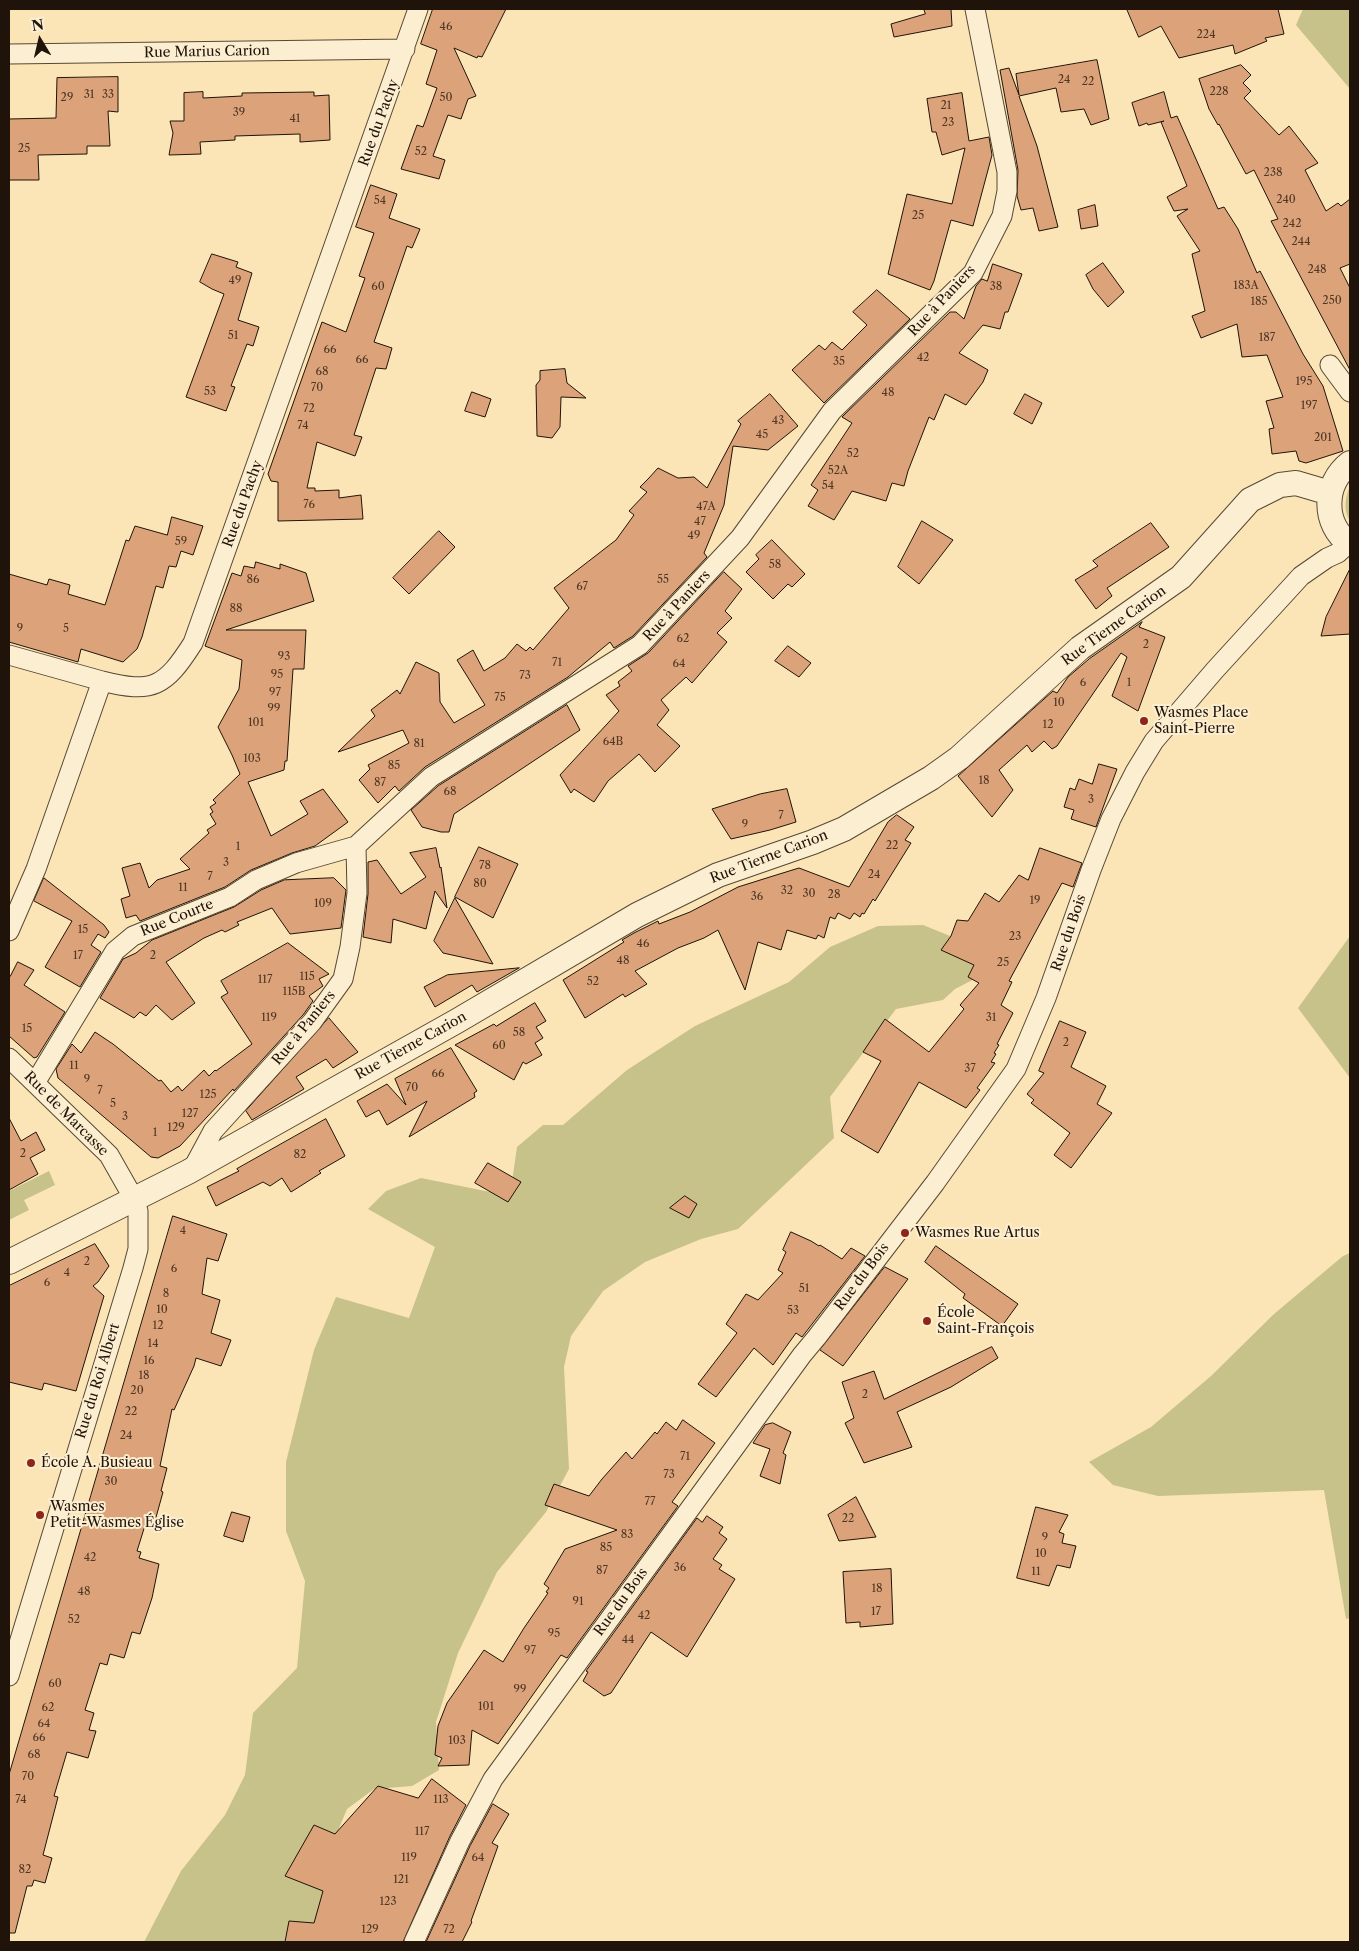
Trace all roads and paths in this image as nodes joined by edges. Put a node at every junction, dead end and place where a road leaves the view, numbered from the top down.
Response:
1 (418, 9) edge
2 (975, 9) edge
3 (405, 49) junction
4 (9, 54) edge
5 (1330, 365) dead end
6 (1350, 392) edge
7 (1350, 464) edge
8 (1330, 493) junction
9 (1350, 544) edge
10 (9, 655) edge
11 (102, 681) junction
12 (356, 846) junction
13 (9, 930) edge
14 (9, 1058) edge
15 (35, 1082) junction
16 (192, 1170) junction
17 (134, 1199) junction
18 (9, 1262) edge
19 (9, 1676) edge
20 (414, 1942) edge

1 - 3 street, Rue du Pachy
2 - 12 street, Rue à Paniers
3 - 4 street, Rue Marius Carion
3 - 11 street, Rue du Pachy
5 - 6 street
7 - 8 street
8 - 9 street
8 - 16 street, Rue Tierne Carion
9 - 20 street, Rue du Bois
10 - 11 street, Rue du Pachy
11 - 13 street
12 - 15 street, Rue Courte
12 - 16 street, Rue à Paniers
14 - 15 street, Rue de Marcasse
15 - 17 street, Rue de Marcasse
16 - 17 street, Rue Tierne Carion
17 - 18 street, Rue Tierne Carion
17 - 19 street, Rue du Roi Albert

